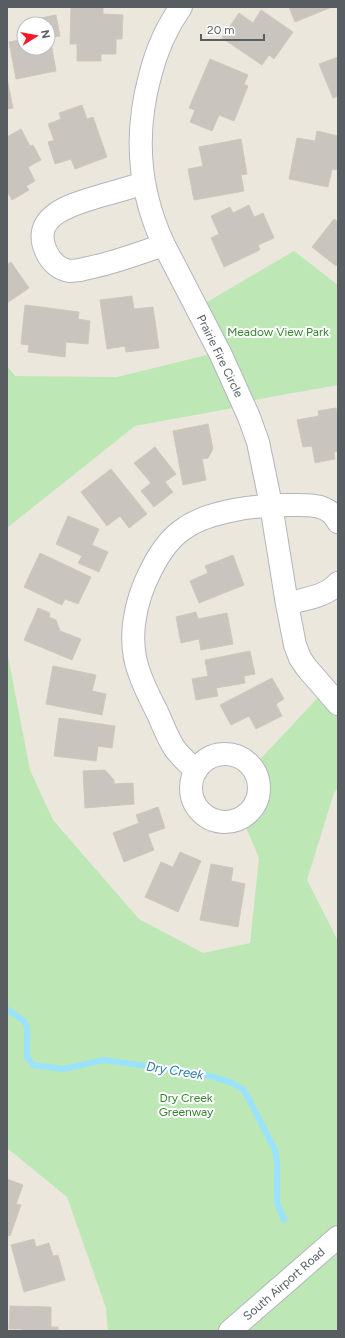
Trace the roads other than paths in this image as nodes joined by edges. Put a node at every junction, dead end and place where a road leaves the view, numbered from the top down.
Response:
1 (181, 7) edge
2 (144, 183) junction
3 (164, 245) junction
4 (271, 505) junction
5 (338, 522) edge
6 (338, 583) edge
7 (287, 604) junction
8 (338, 704) edge
9 (196, 771) dead end
10 (338, 1237) edge
11 (230, 1331) edge

1 - 2 street, Prairie Fire Circle
2 - 3 street, Prairie Fire Circle
2 - 3 street
3 - 4 street, Prairie Fire Circle
4 - 5 street
4 - 7 street, Prairie Fire Circle
4 - 9 street
6 - 7 street
7 - 8 street, Prairie Fire Circle
10 - 11 street, South Airport Road

